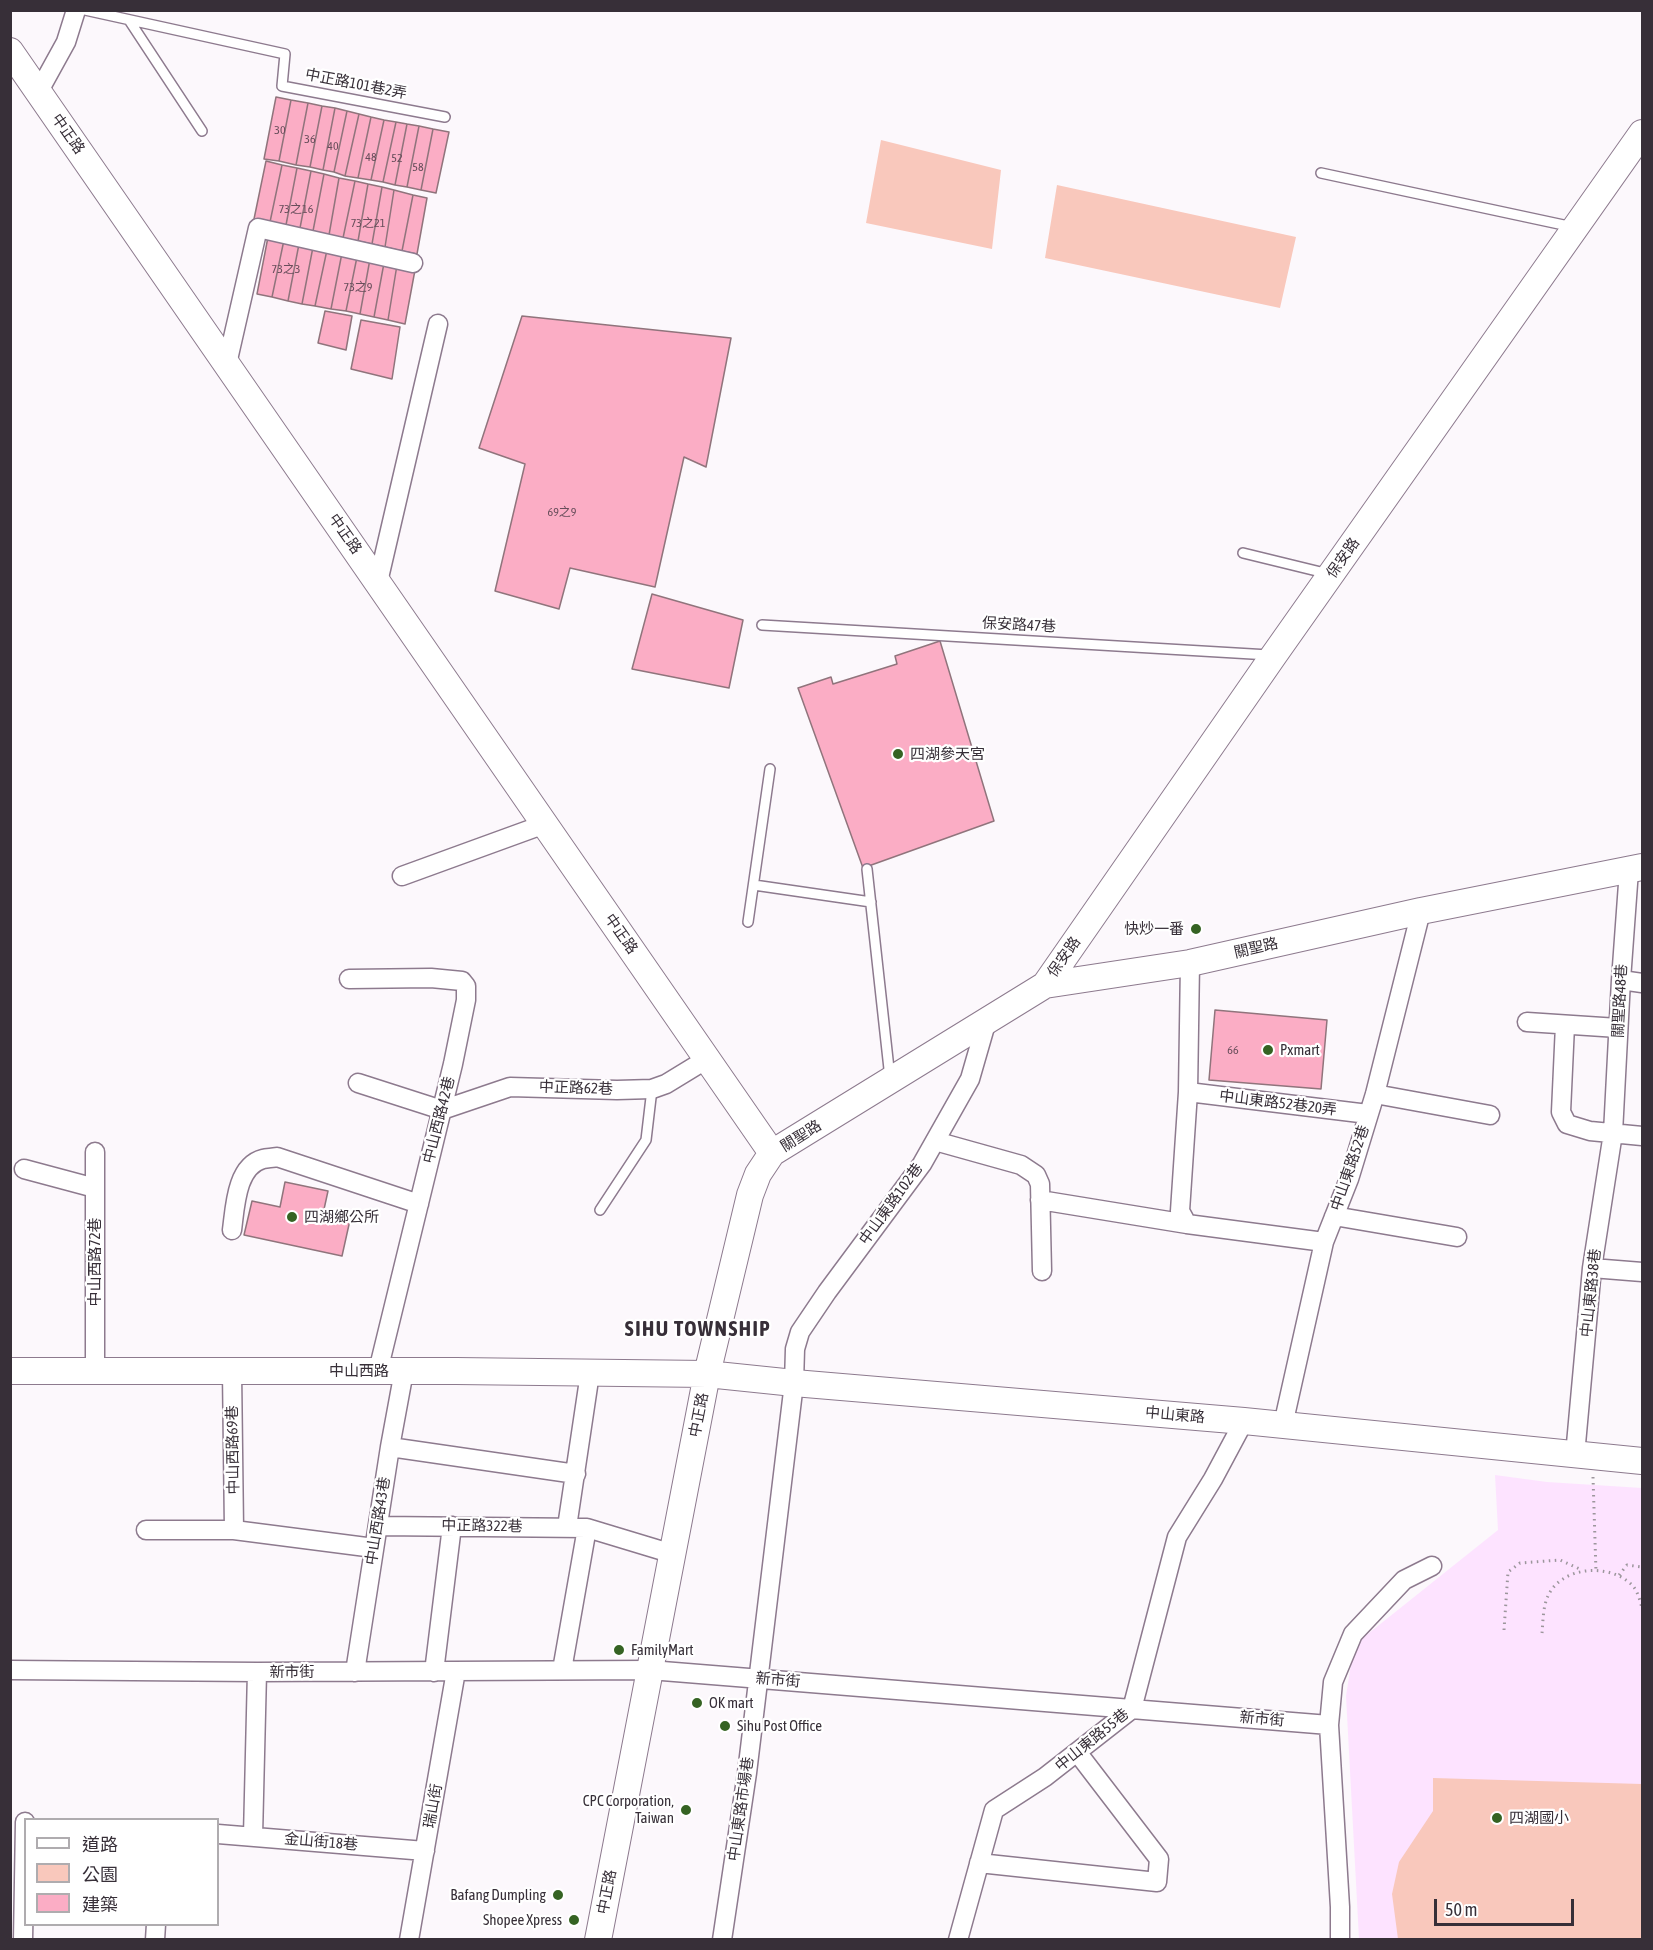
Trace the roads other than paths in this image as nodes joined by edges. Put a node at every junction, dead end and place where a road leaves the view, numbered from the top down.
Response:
1 (75, 10) edge
2 (85, 10) edge
3 (129, 20) junction
4 (10, 51) edge
5 (39, 92) junction
6 (445, 117) dead end
7 (202, 131) dead end
8 (1642, 133) edge
9 (1321, 173) dead end
10 (1576, 228) junction
11 (413, 263) dead end
12 (438, 324) dead end
13 (227, 364) junction
14 (1243, 553) dead end
15 (1331, 575) junction
16 (378, 582) junction
17 (762, 625) dead end
18 (1274, 655) junction
19 (770, 769) dead end
20 (545, 824) junction
21 (1636, 868) edge
22 (867, 869) dead end
23 (402, 876) dead end
24 (754, 885) junction
25 (871, 902) junction
26 (1421, 911) junction
27 (748, 922) dead end
28 (1190, 963) junction
29 (349, 979) dead end
30 (1621, 980) junction
31 (1642, 982) edge
32 (1045, 985) junction
33 (987, 1020) junction
34 (1527, 1022) dead end
35 (1565, 1024) junction
36 (1618, 1028) junction
37 (707, 1059) junction
38 (891, 1080) junction
39 (358, 1083) dead end
40 (652, 1089) junction
41 (1188, 1092) junction
42 (1375, 1094) junction
43 (442, 1110) junction
44 (1368, 1114) junction
45 (1490, 1115) dead end
46 (1613, 1133) junction
47 (1642, 1136) edge
48 (935, 1141) junction
49 (95, 1152) dead end
50 (772, 1153) junction
51 (24, 1169) dead end
52 (95, 1188) junction
53 (1040, 1200) junction
54 (419, 1204) junction
55 (600, 1210) dead end
56 (1334, 1216) junction
57 (1187, 1224) junction
58 (232, 1230) dead end
59 (1457, 1237) dead end
60 (1324, 1242) junction
61 (1592, 1268) junction
62 (1042, 1270) dead end
63 (1642, 1272) edge
64 (10, 1371) edge
65 (95, 1371) junction
66 (231, 1371) junction
67 (378, 1371) junction
68 (404, 1371) junction
69 (590, 1372) junction
70 (707, 1374) junction
71 (794, 1383) junction
72 (1244, 1421) junction
73 (1283, 1425) junction
74 (390, 1447) junction
75 (1575, 1455) junction
76 (1642, 1461) edge
77 (576, 1474) junction
78 (378, 1526) junction
79 (452, 1526) junction
80 (567, 1527) junction
81 (586, 1528) junction
82 (146, 1530) dead end
83 (234, 1530) junction
84 (374, 1548) junction
85 (673, 1554) junction
86 (1432, 1566) dead end
87 (10, 1670) edge
88 (561, 1670) junction
89 (650, 1670) junction
90 (456, 1671) junction
91 (256, 1672) junction
92 (355, 1672) junction
93 (434, 1672) junction
94 (757, 1678) junction
95 (1132, 1709) junction
96 (1329, 1725) junction
97 (1077, 1752) junction
98 (219, 1834) edge
99 (253, 1836) junction
100 (425, 1851) junction
101 (979, 1863) junction
102 (24, 1881) edge
103 (23, 1940) edge
104 (409, 1940) edge
105 (598, 1940) edge
106 (722, 1940) edge
107 (958, 1940) edge
108 (1340, 1940) edge

1 - 5 street
2 - 3 lane, 中正路101巷2弄
3 - 6 lane, 中正路101巷2弄
3 - 7 lane
4 - 5 main road, 中正路
5 - 13 main road, 中正路
8 - 10 main road, 保安路
9 - 10 lane
10 - 15 main road, 保安路
11 - 13 street
12 - 16 street
13 - 16 main road, 中正路
14 - 15 lane
15 - 18 main road, 保安路
16 - 20 main road, 中正路
17 - 18 lane, 保安路47巷
18 - 32 main road, 保安路
19 - 24 lane
20 - 23 street
20 - 37 main road, 中正路
21 - 26 main road, 關聖路
21 - 30 street, 關聖路48巷
22 - 25 lane
24 - 25 lane
24 - 27 lane
25 - 38 lane
26 - 28 main road, 關聖路
26 - 42 street, 中山東路52巷
28 - 32 main road, 關聖路
28 - 41 street
29 - 43 street, 中山西路42巷
30 - 31 street
30 - 36 street, 關聖路48巷
32 - 33 main road, 關聖路
33 - 38 main road, 關聖路
33 - 48 street, 中山東路102巷
34 - 35 street
35 - 36 street
35 - 46 street
36 - 46 street, 關聖路48巷
37 - 40 street, 中正路62巷
37 - 50 main road, 中正路
38 - 50 main road, 關聖路
39 - 43 street
40 - 43 street, 中正路62巷
40 - 55 lane
41 - 44 street, 中山東路52巷20弄
41 - 57 street
42 - 44 street, 中山東路52巷
42 - 45 street
43 - 54 street, 中山西路42巷
44 - 56 street, 中山東路52巷
46 - 47 street
46 - 61 street, 中山東路38巷
48 - 53 street
48 - 71 street, 中山東路102巷
49 - 52 street, 中山西路72巷
50 - 70 main road, 中正路
51 - 52 street
52 - 65 street, 中山西路72巷
53 - 57 street
53 - 62 street
54 - 58 street
54 - 67 street, 中山西路42巷
56 - 59 street
56 - 60 street, 中山東路52巷
57 - 60 street
60 - 73 street, 中山東路52巷
61 - 63 street
61 - 75 street, 中山東路38巷
64 - 65 main road, 中山西路
65 - 66 main road, 中山西路
66 - 67 main road, 中山西路
66 - 83 street, 中山西路69巷
67 - 68 main road, 中山西路
68 - 69 main road, 中山西路
68 - 74 street, 中山西路43巷
69 - 70 main road, 中山西路
69 - 77 street
70 - 71 main road, 中山東路
70 - 85 main road, 中正路
71 - 72 main road, 中山東路
71 - 94 street, 中山東路102巷
72 - 73 main road, 中山東路
72 - 95 street, 中山東路55巷
73 - 75 main road, 中山東路
74 - 77 street
74 - 78 street, 中山西路43巷
75 - 76 main road, 中山東路
77 - 80 street
78 - 79 street, 中正路322巷
78 - 84 street, 中山西路43巷
79 - 80 street, 中正路322巷
79 - 93 street
80 - 81 street, 中正路322巷
81 - 85 street, 中正路322巷
81 - 88 street
82 - 83 street
83 - 84 street
84 - 92 street, 中山西路43巷
85 - 89 main road, 中正路
86 - 96 street
87 - 91 street, 新市街
88 - 89 street, 新市街
88 - 90 street, 新市街
89 - 94 street, 新市街
89 - 105 main road, 中正路
90 - 93 street, 新市街
90 - 100 street, 瑞山街
91 - 92 street, 新市街
91 - 99 street
92 - 93 street, 新市街
94 - 95 street, 新市街
94 - 106 street, 中山東路市場巷
95 - 96 street, 新市街
95 - 97 street, 中山東路55巷
96 - 108 street
97 - 101 street, 中山東路55巷
97 - 101 street
98 - 99 street, 金山街18巷
99 - 100 street, 金山街18巷
100 - 104 street, 瑞山街
101 - 107 street, 中山東路55巷
102 - 103 street

